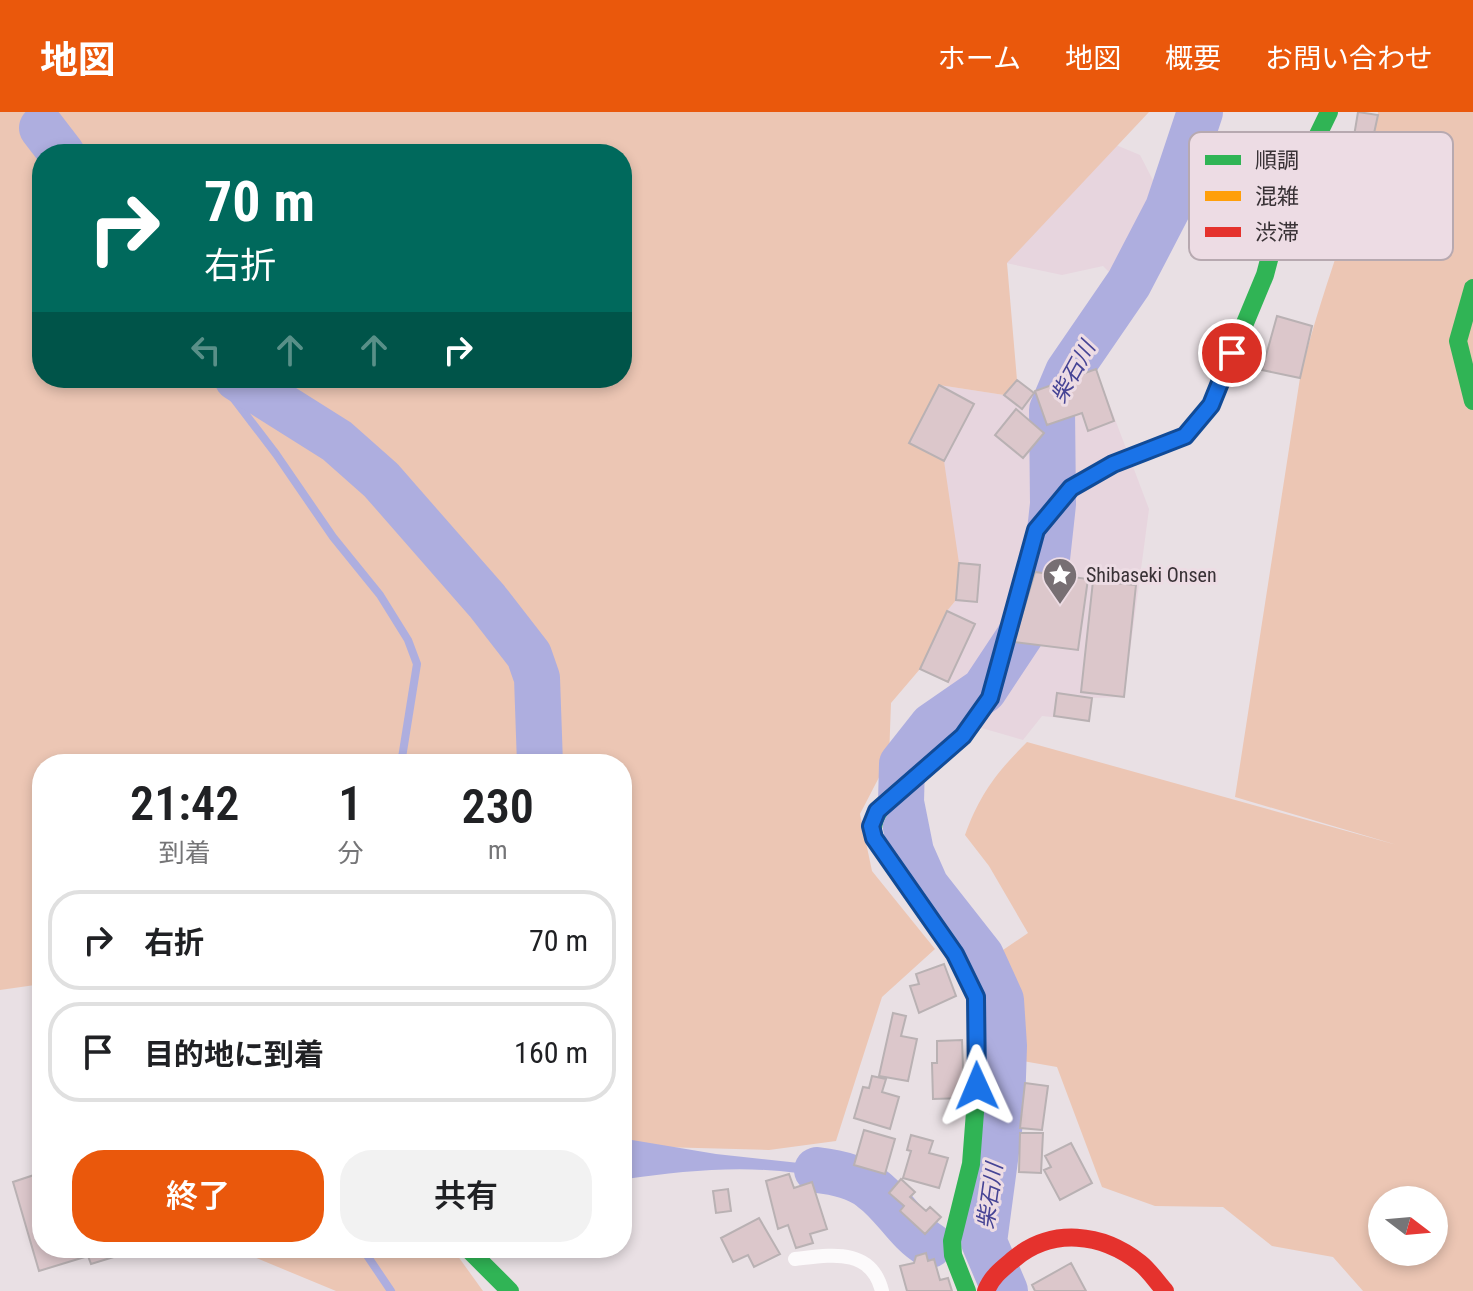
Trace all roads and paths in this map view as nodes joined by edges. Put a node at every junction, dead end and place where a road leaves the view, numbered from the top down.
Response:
1 (1329, 112) edge
2 (1319, 132) edge
3 (1269, 260) edge
4 (1473, 288) edge
5 (1473, 401) edge
6 (477, 1258) edge
7 (795, 1259) dead end
8 (510, 1291) edge
9 (882, 1291) edge
10 (967, 1291) edge
11 (986, 1291) edge
12 (1165, 1291) edge

1 - 2 street
3 - 10 street
4 - 5 street
6 - 8 street
7 - 9 lane
11 - 12 street

